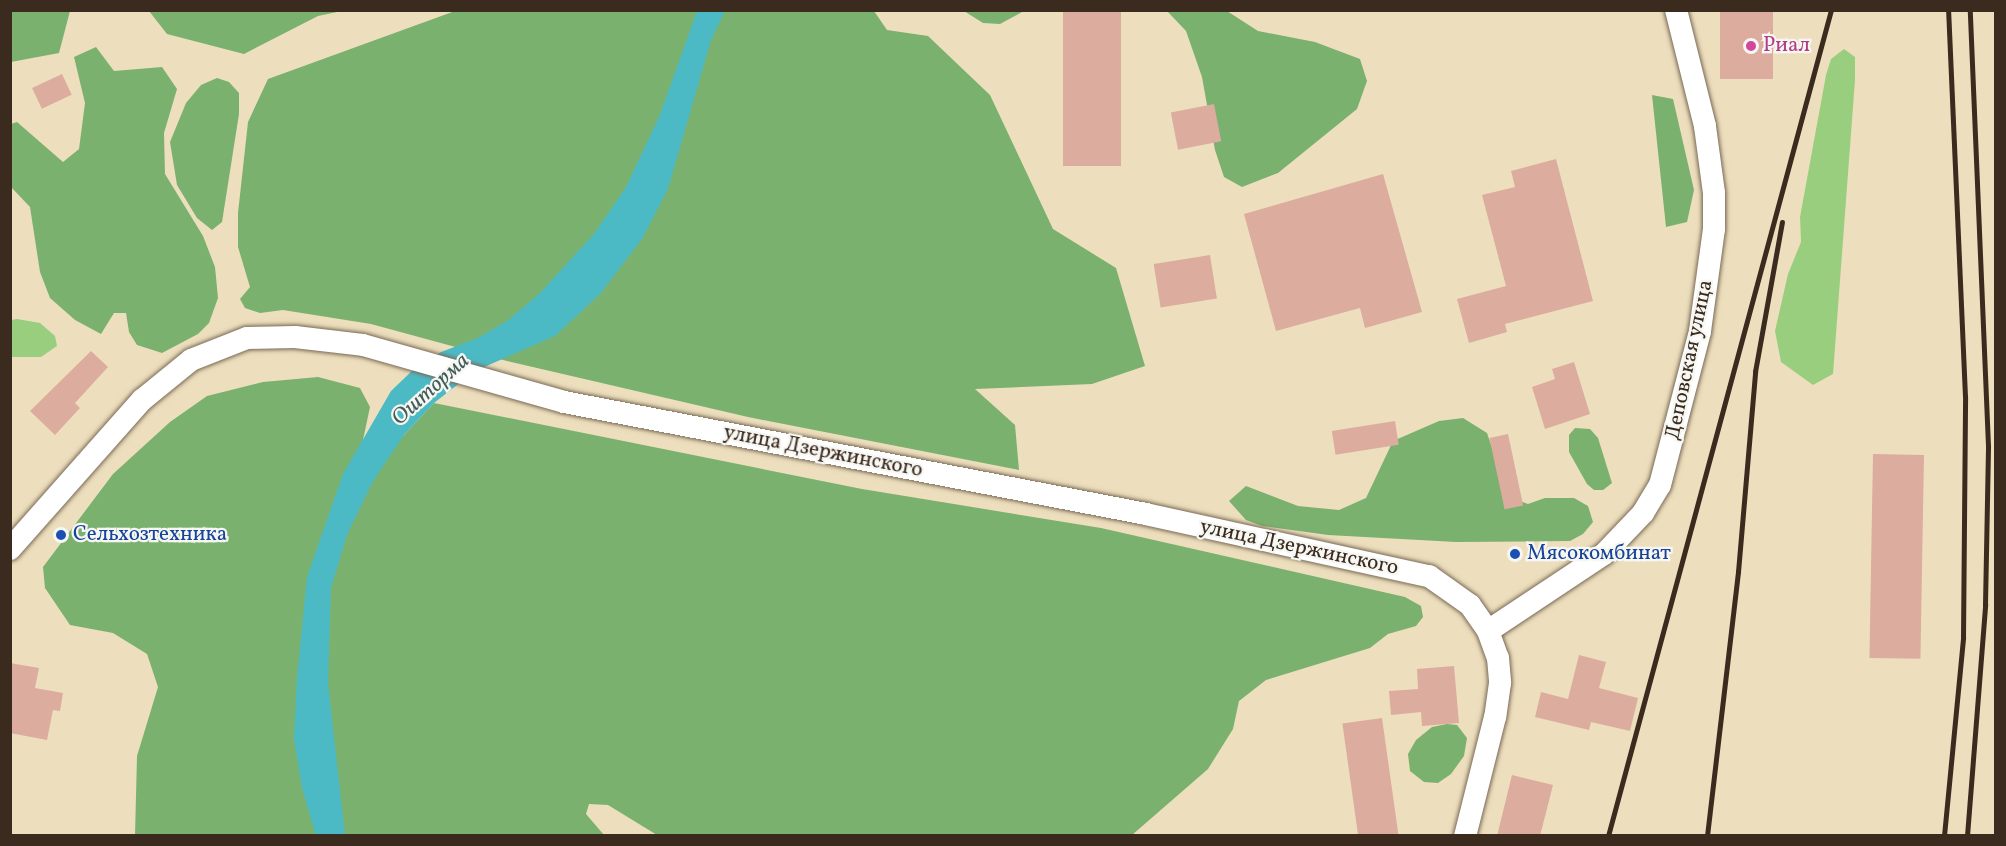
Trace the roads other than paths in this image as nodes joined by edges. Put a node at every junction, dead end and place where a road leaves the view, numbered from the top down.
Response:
1 (1676, 10) edge
2 (10, 549) edge
3 (1488, 631) junction
4 (1465, 836) edge

1 - 3 street, Деповская улица
2 - 3 street, улица Дзержинского
3 - 4 street, улица Дзержинского

